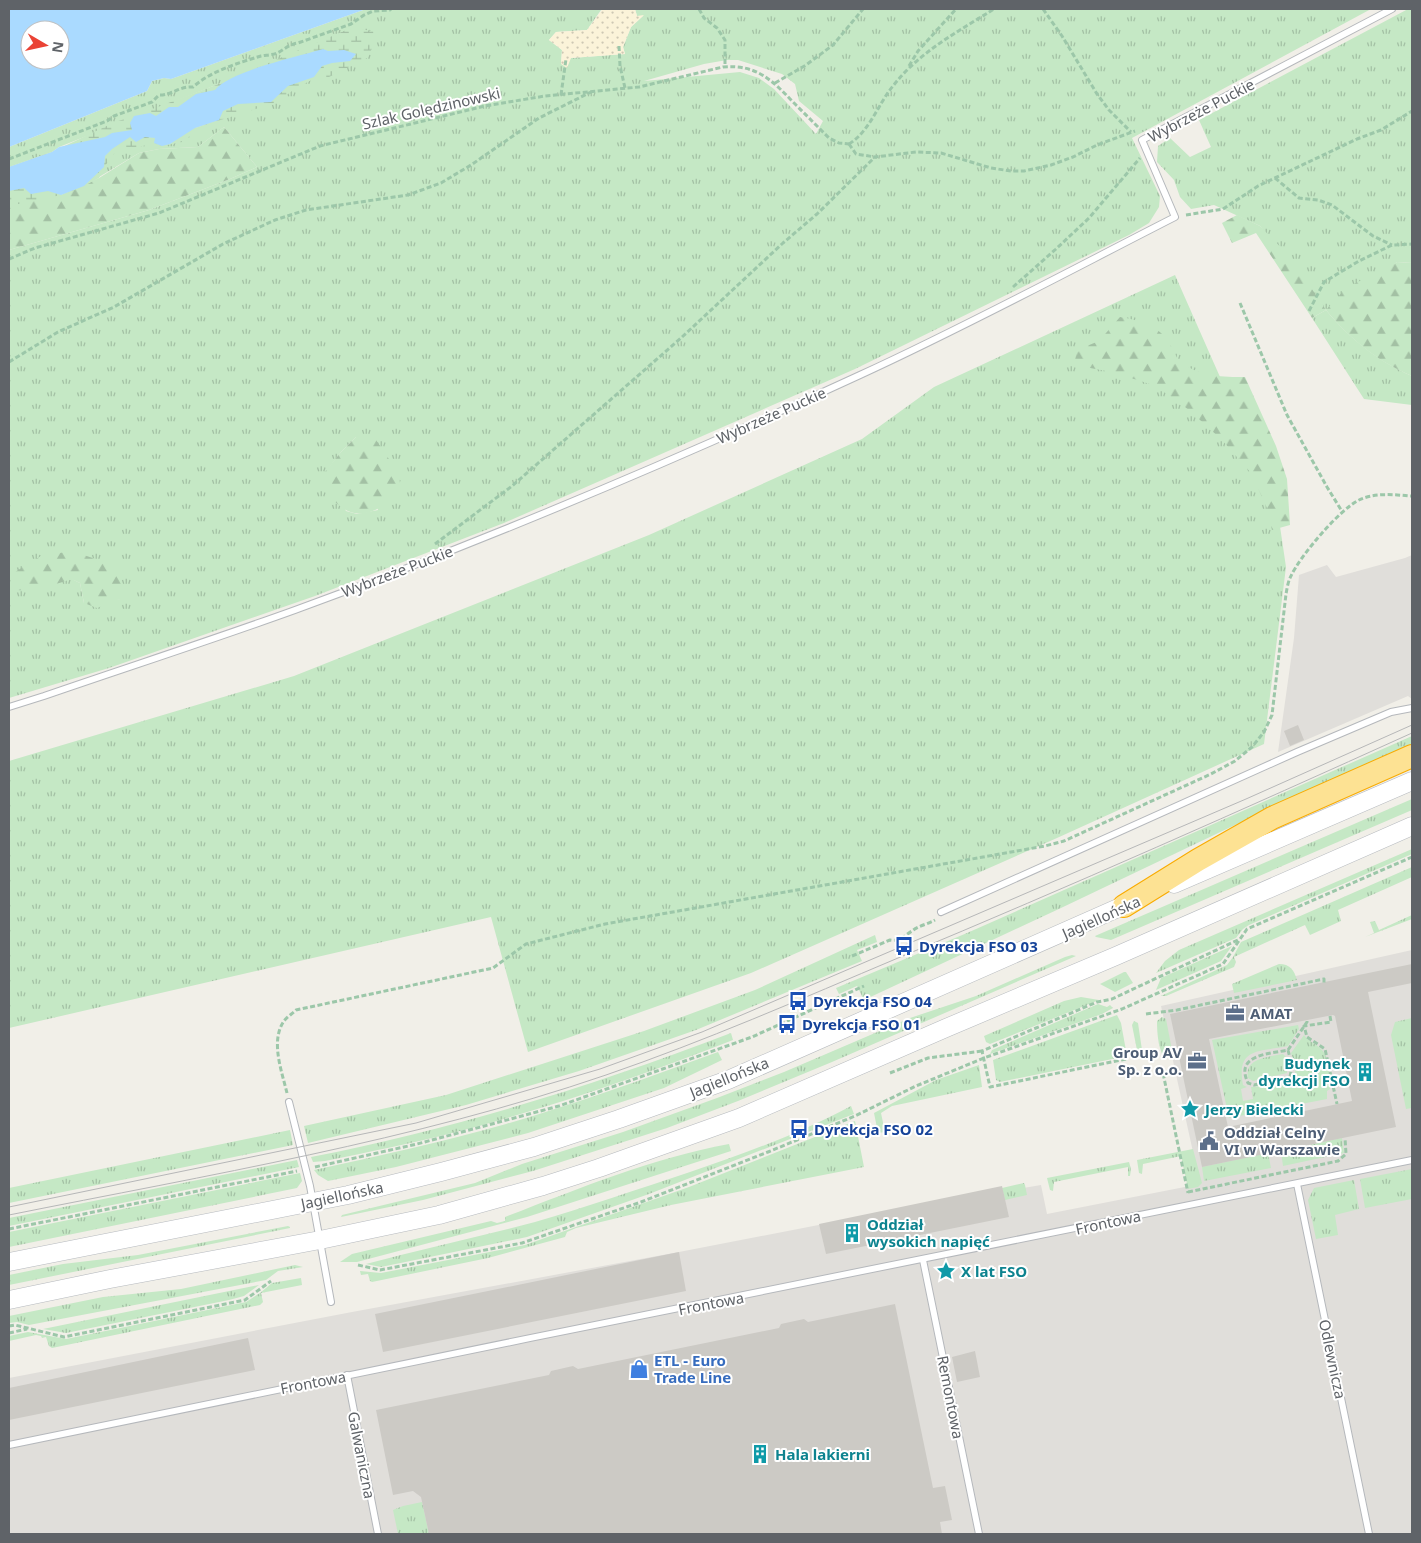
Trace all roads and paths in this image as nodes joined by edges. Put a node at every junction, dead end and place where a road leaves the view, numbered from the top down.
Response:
1 (391, 9) edge
2 (699, 9) edge
3 (863, 9) edge
4 (956, 9) edge
5 (994, 9) edge
6 (1042, 9) edge
7 (1392, 9) edge
8 (620, 46) dead end
9 (566, 59) dead end
10 (725, 66) junction
11 (905, 72) junction
12 (775, 83) junction
13 (625, 88) junction
14 (594, 92) junction
15 (561, 95) junction
16 (1412, 111) edge
17 (1140, 130) dead end
18 (1131, 132) junction
19 (849, 144) junction
20 (1146, 150) junction
21 (875, 157) junction
22 (9, 159) edge
23 (1275, 178) junction
24 (1175, 217) junction
25 (1412, 244) edge
26 (1392, 245) junction
27 (9, 259) edge
28 (1006, 292) dead end
29 (1240, 303) dead end
30 (1309, 311) dead end
31 (9, 362) edge
32 (1412, 496) edge
33 (1343, 512) junction
34 (434, 546) dead end
35 (9, 707) edge
36 (1412, 708) edge
37 (1412, 756) edge
38 (1412, 781) edge
39 (1412, 826) edge
40 (1412, 857) edge
41 (1124, 906) junction
42 (941, 912) joint
43 (1240, 938) junction
44 (852, 956) dead end
45 (1301, 983) junction
46 (1324, 983) dead end
47 (864, 986) dead end
48 (1302, 988) dead end
49 (1146, 1014) dead end
50 (1330, 1016) dead end
51 (1307, 1020) dead end
52 (1304, 1026) junction
53 (1288, 1050) junction
54 (982, 1051) junction
55 (984, 1058) junction
56 (1126, 1059) dead end
57 (1156, 1073) dead end
58 (883, 1075) dead end
59 (288, 1102) joint
60 (1337, 1104) dead end
61 (1345, 1138) dead end
62 (1412, 1160) edge
63 (306, 1169) junction
64 (1297, 1184) junction
65 (1188, 1192) junction
66 (313, 1202) junction
67 (1190, 1206) junction
68 (9, 1229) edge
69 (320, 1240) junction
70 (923, 1260) junction
71 (9, 1262) edge
72 (358, 1265) dead end
73 (271, 1280) dead end
74 (9, 1300) edge
75 (331, 1302) dead end
76 (9, 1326) edge
77 (28, 1329) junction
78 (9, 1333) edge
79 (347, 1375) junction
80 (9, 1445) edge
81 (378, 1534) edge
82 (978, 1534) edge
83 (1369, 1534) edge

1 - 22 path
2 - 10 path
3 - 12 path
4 - 11 path
5 - 11 path
6 - 18 path
7 - 20 lane, Wybrzeże Puckie
8 - 13 path
9 - 15 path
10 - 12 path, Szlak Golędzinowski
10 - 13 path, Szlak Golędzinowski
11 - 19 path
12 - 19 path, Szlak Golędzinowski
13 - 14 path, Szlak Golędzinowski
14 - 15 path, Szlak Golędzinowski
14 - 31 path
15 - 27 path, Szlak Golędzinowski
16 - 23 path
17 - 18 path
18 - 21 path
19 - 21 path, Szlak Golędzinowski
20 - 24 lane, Wybrzeże Puckie
20 - 28 path
21 - 34 path
23 - 24 path
23 - 26 path
24 - 35 lane, Wybrzeże Puckie
25 - 26 path
26 - 30 path
29 - 33 path
32 - 33 path
33 - 59 path
36 - 42 lane
37 - 41 highway
38 - 41 main road, Jagiellońska
39 - 69 main road
40 - 43 path
41 - 66 main road, Jagiellońska
42 - 44 path
43 - 54 path
43 - 55 path
45 - 46 path
45 - 48 path
45 - 49 path
47 - 63 path
50 - 52 path
51 - 52 path
52 - 53 path
52 - 60 path
53 - 53 path
54 - 55 path
54 - 58 path
55 - 56 path
55 - 72 path
57 - 65 path
59 - 63 lane
61 - 65 path
62 - 64 lane, Frontowa
63 - 66 lane
63 - 68 path
64 - 67 lane, Frontowa
64 - 83 lane, Odlewnicza
65 - 67 path
66 - 69 lane
66 - 71 main road, Jagiellońska
67 - 70 lane, Frontowa
69 - 74 main road
69 - 75 lane
70 - 79 lane, Frontowa
70 - 82 lane, Remontowa
73 - 77 path
76 - 77 path
77 - 78 path
79 - 80 lane, Frontowa
79 - 81 lane, Galwaniczna

